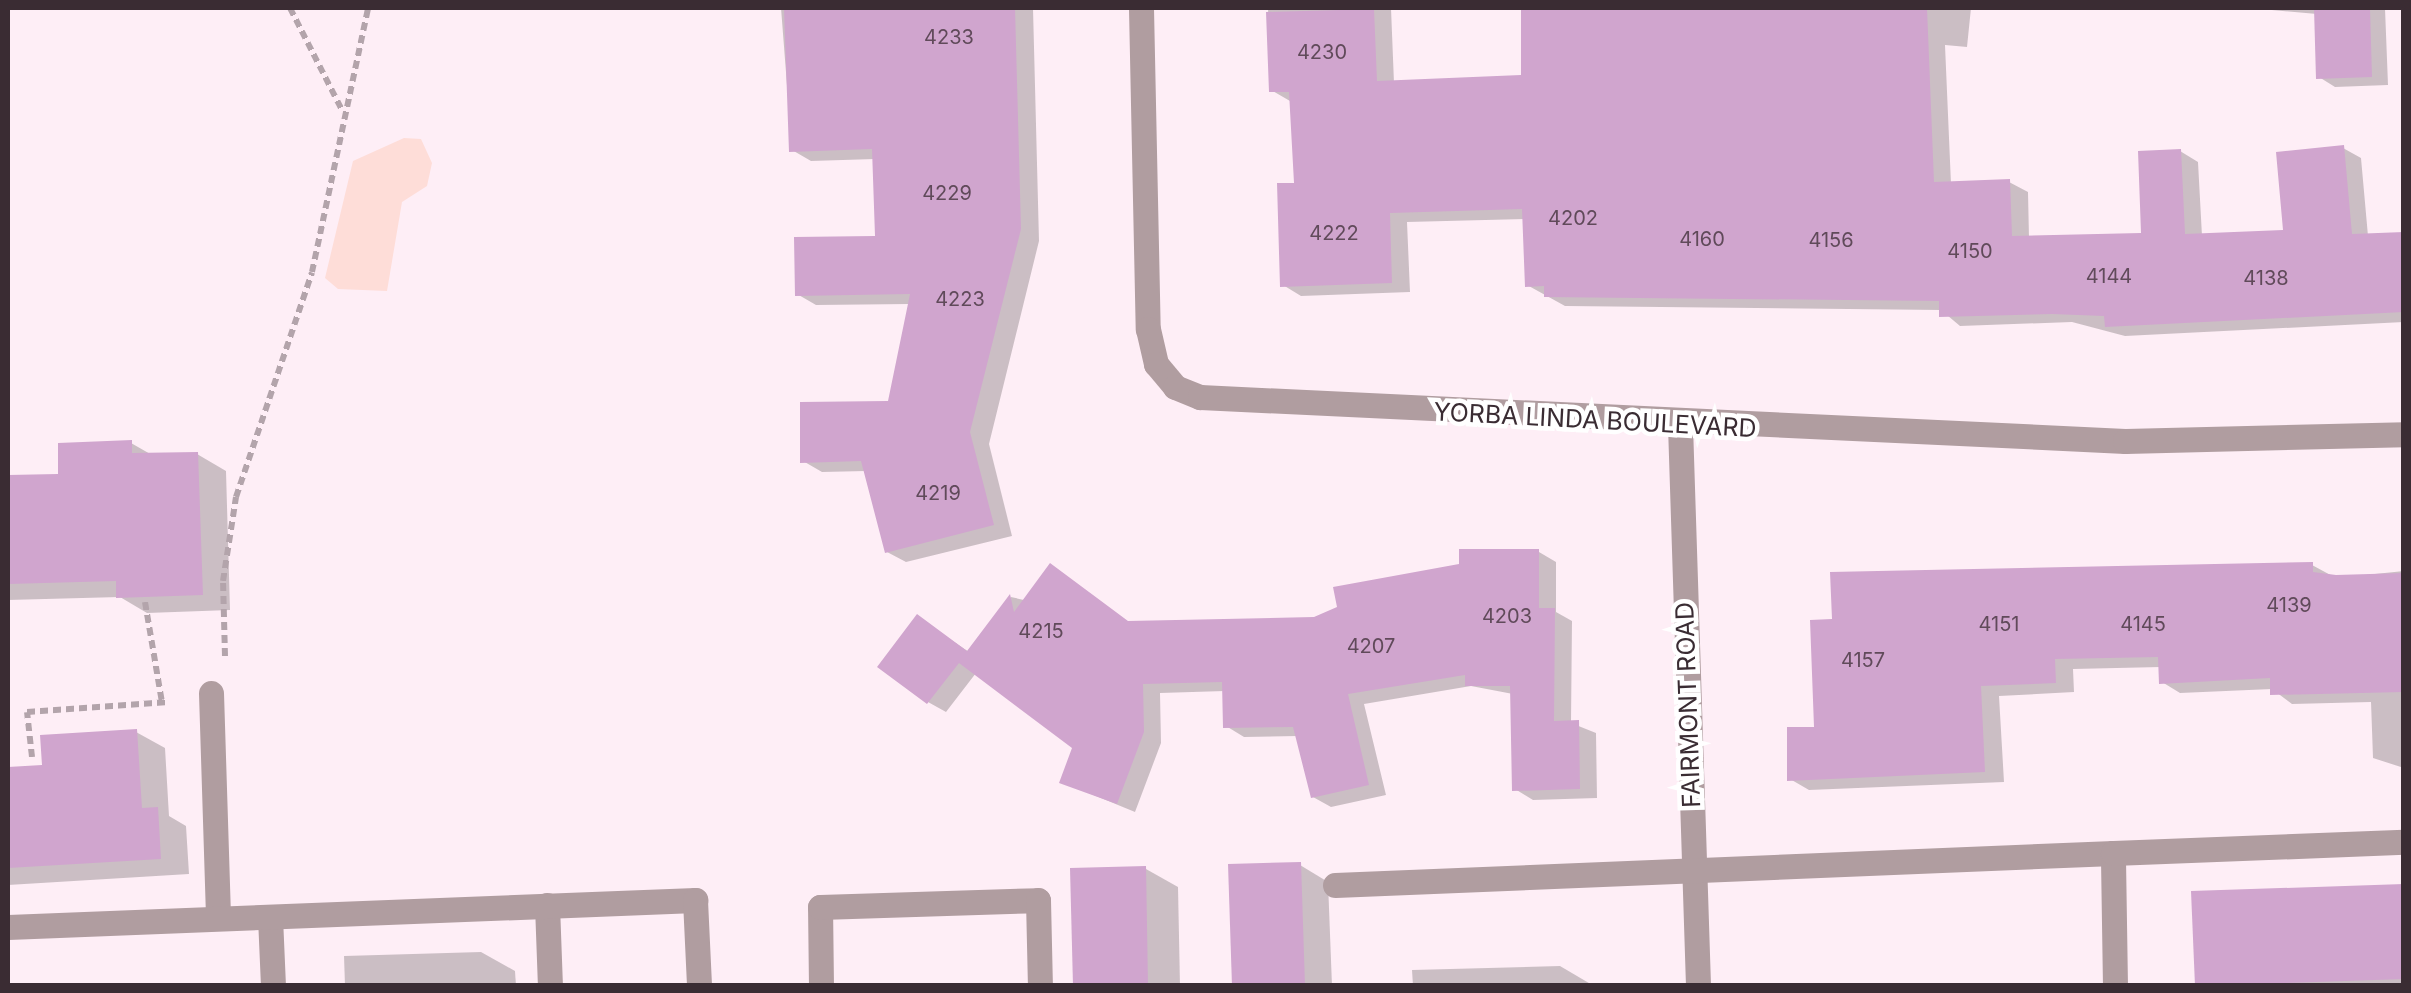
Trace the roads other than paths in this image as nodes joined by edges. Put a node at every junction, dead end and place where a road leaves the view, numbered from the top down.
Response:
1 (1141, 8) edge
2 (1680, 424) junction
3 (2404, 434) edge
4 (212, 696) road end
5 (2404, 842) edge
6 (2113, 853) junction
7 (1693, 869) junction
8 (1335, 885) dead end
9 (546, 906) junction
10 (270, 916) junction
11 (218, 918) junction
12 (8, 927) edge
13 (272, 986) edge
14 (550, 986) edge
15 (699, 986) edge
16 (821, 986) edge
17 (1040, 986) edge
18 (1698, 986) edge
19 (2115, 986) edge

1 - 2 street, YORBA LINDA BOULEVARD
2 - 3 street, YORBA LINDA BOULEVARD
2 - 7 street, FAIRMONT ROAD
4 - 11 street
5 - 6 street
6 - 7 street
6 - 19 street
7 - 8 street
7 - 18 street, FAIRMONT ROAD
9 - 10 street
9 - 14 street
9 - 15 street
10 - 11 street
10 - 13 street
11 - 12 street
16 - 17 street

